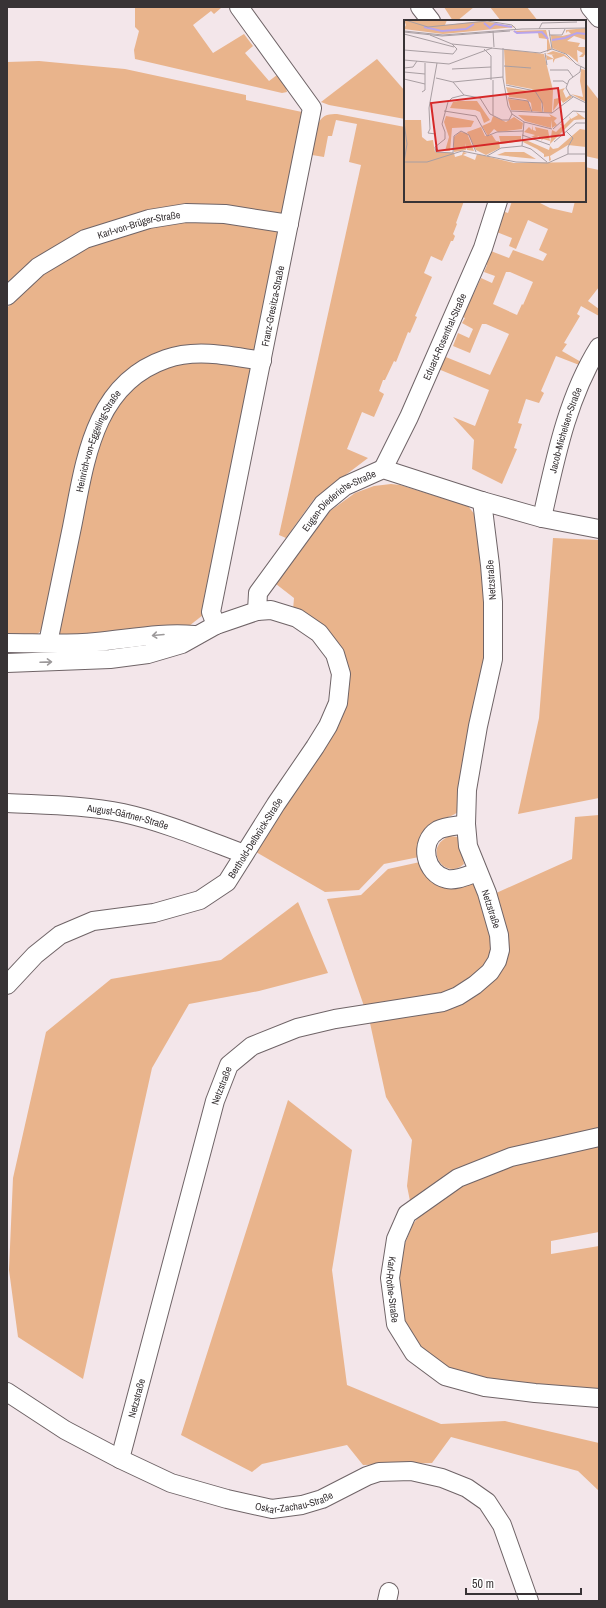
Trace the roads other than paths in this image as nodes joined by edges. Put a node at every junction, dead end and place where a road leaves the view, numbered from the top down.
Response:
1 (239, 7) edge
2 (420, 7) edge
3 (590, 7) edge
4 (599, 18) edge
5 (430, 20) edge
6 (498, 202) edge
7 (289, 224) junction
8 (7, 296) edge
9 (599, 347) edge
10 (262, 362) junction
11 (384, 469) junction
12 (482, 502) junction
13 (542, 518) junction
14 (599, 529) edge
15 (257, 611) junction
16 (216, 625) junction
17 (197, 635) junction
18 (7, 643) edge
19 (48, 643) junction
20 (7, 663) edge
21 (7, 803) edge
22 (466, 824) junction
23 (244, 854) junction
24 (478, 872) junction
25 (7, 985) edge
26 (599, 1137) edge
27 (7, 1392) edge
28 (599, 1398) edge
29 (120, 1459) junction
30 (529, 1601) edge

1 - 7 street, Franz-Gresitza-Straße
2 - 5 street
3 - 4 street
6 - 11 street, Eduard-Rosenthal-Straße
7 - 8 street, Karl-von-Brüger-Straße
7 - 10 street, Franz-Gresitza-Straße
9 - 13 street, Jacob-Michelsen-Straße
10 - 16 street, Franz-Gresitza-Straße
10 - 19 street, Heinrich-von-Eggeling-Straße
11 - 12 street, Eugen-Diederichs-Straße
11 - 15 street, Eugen-Diederichs-Straße
12 - 13 street, Eugen-Diederichs-Straße
12 - 22 street, Netzstraße
13 - 14 street, Eugen-Diederichs-Straße
15 - 16 street
15 - 23 street, Berthold-Delbrück-Straße
16 - 17 street
17 -> 19 street
20 -> 17 street
18 - 19 street
21 - 23 street, August-Gärtner-Straße
22 - 24 street, Netzstraße
22 - 24 street
23 - 25 street, Berthold-Delbrück-Straße
24 - 29 street, Netzstraße
26 - 28 street, Karl-Rothe-Straße
27 - 29 street, Oskar-Zachau-Straße
29 - 30 street, Oskar-Zachau-Straße

